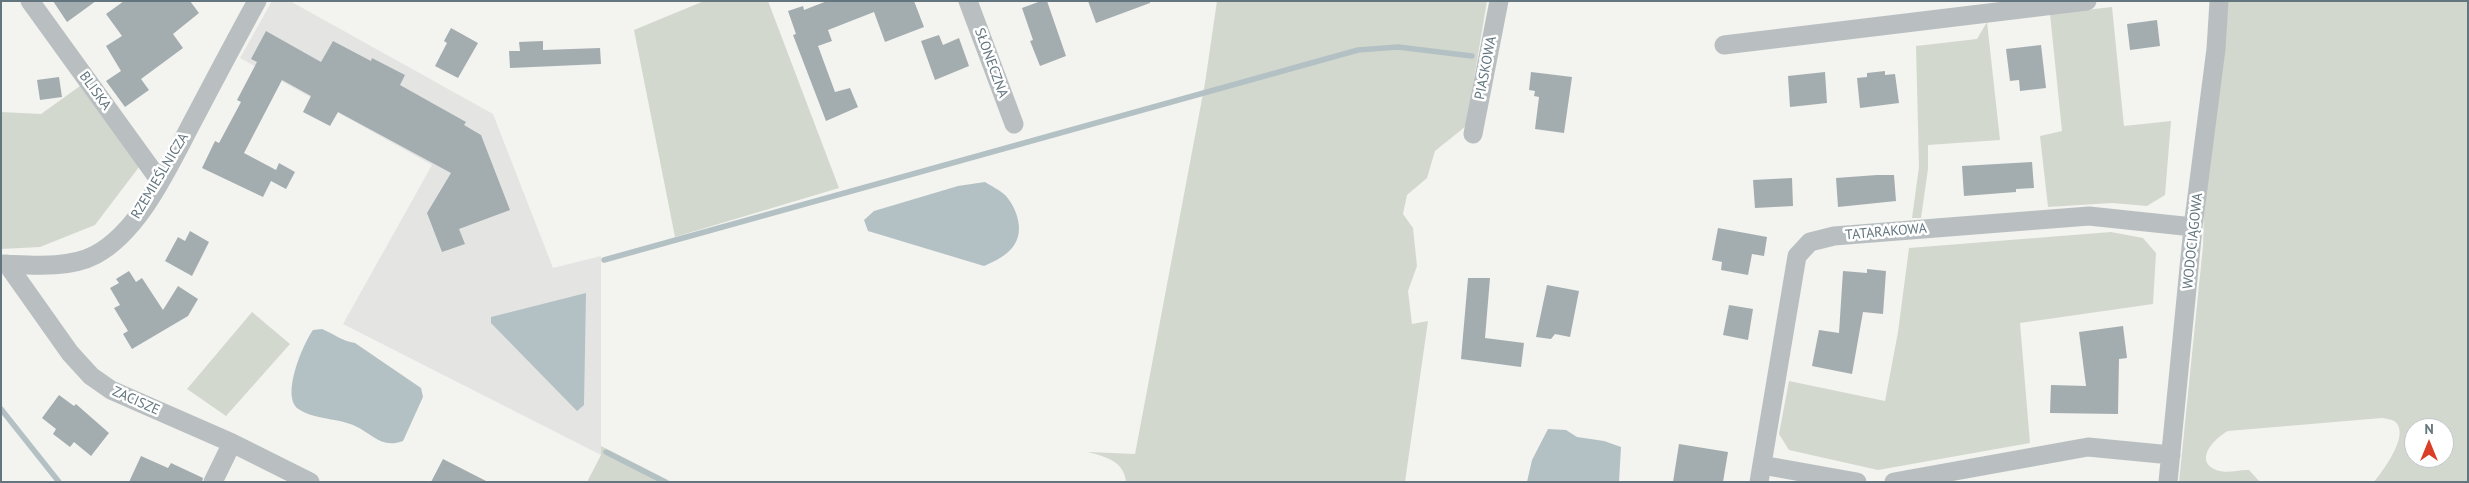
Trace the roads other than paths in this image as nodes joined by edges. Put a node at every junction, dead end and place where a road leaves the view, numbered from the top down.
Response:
1 (30, 1) edge
2 (257, 1) edge
3 (968, 1) edge
4 (1499, 1) edge
5 (2087, 1) edge
6 (2219, 1) edge
7 (1724, 45) dead end
8 (1014, 124) dead end
9 (1473, 134) dead end
10 (160, 181) junction
11 (2193, 227) junction
12 (4, 264) edge
13 (232, 443) junction
14 (2171, 455) junction
15 (1760, 473) edge
16 (213, 482) edge
17 (310, 482) edge
18 (1857, 482) edge
19 (1894, 482) edge
20 (2168, 482) edge

1 - 10 street, BLISKA
2 - 10 street, RZEMIEŚLNICZA
3 - 8 street, SŁONECZNA
4 - 9 street, PIASKOWA
5 - 7 street
6 - 11 street, WODOCIĄGOWA
10 - 12 street, RZEMIEŚLNICZA
11 - 14 street, WODOCIĄGOWA
11 - 15 street, TATARAKOWA
12 - 13 street, ZACISZE
13 - 16 street
13 - 17 street, ZACISZE
14 - 19 street
14 - 20 street, WODOCIĄGOWA
15 - 18 street, TATARAKOWA

